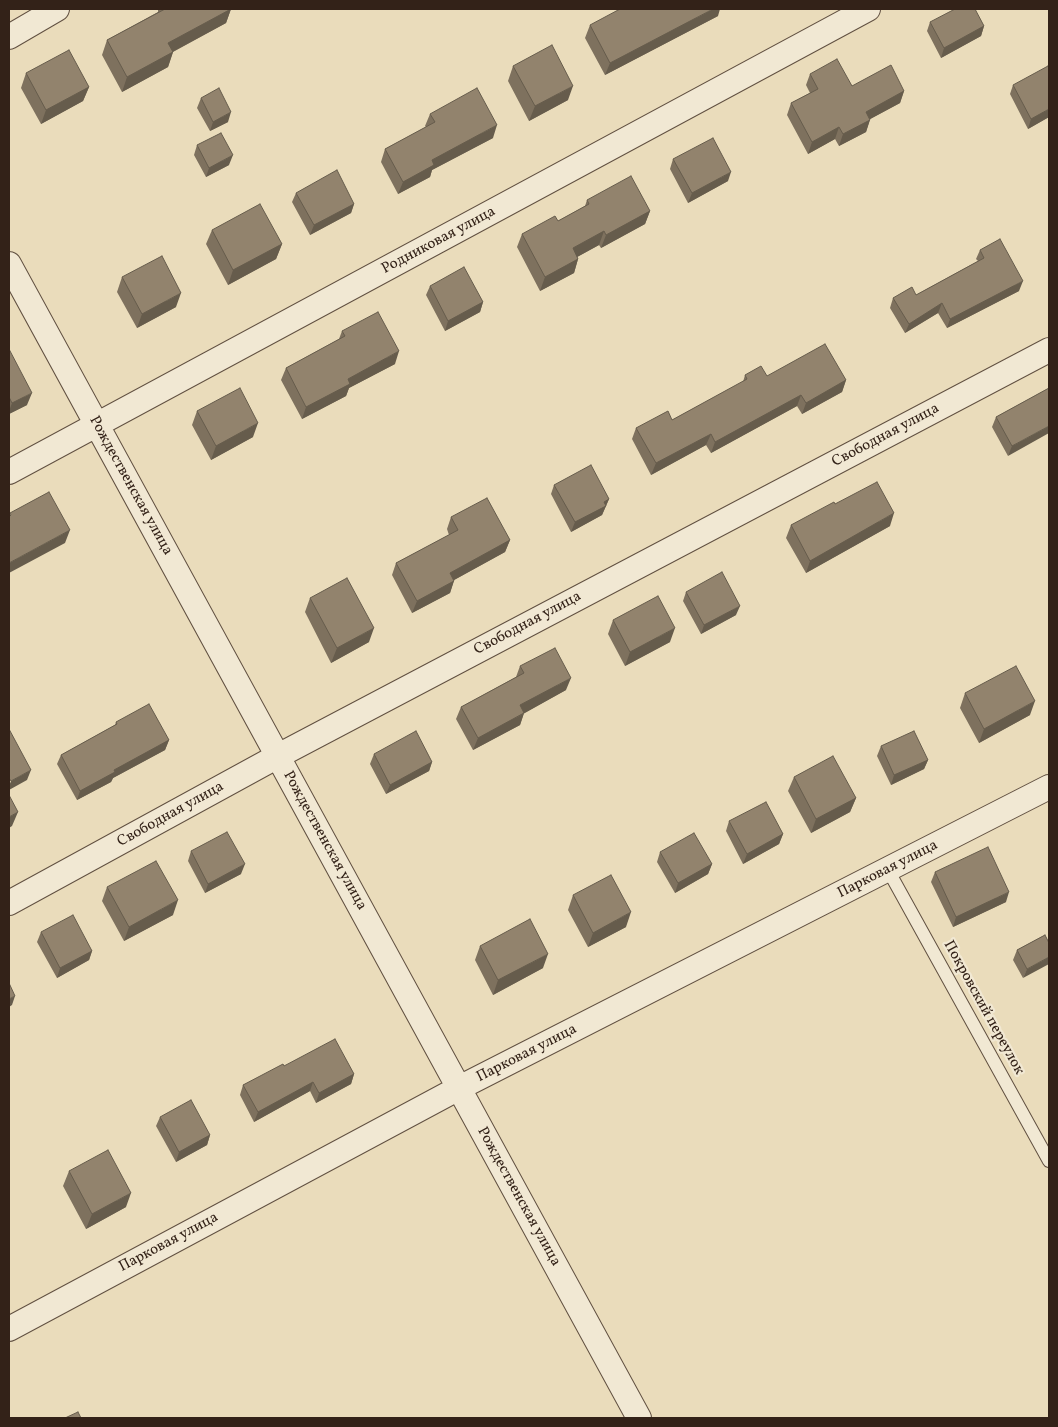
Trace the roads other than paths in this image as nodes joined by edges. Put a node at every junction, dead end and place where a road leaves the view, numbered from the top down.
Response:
1 (58, 9) edge
2 (868, 9) edge
3 (9, 36) edge
4 (9, 264) edge
5 (1049, 350) edge
6 (97, 426) junction
7 (9, 472) edge
8 (278, 756) junction
9 (1049, 787) edge
10 (888, 870) junction
11 (9, 903) edge
12 (459, 1088) junction
13 (1049, 1161) edge
14 (9, 1329) edge
15 (639, 1418) edge

1 - 3 street
2 - 6 street, Родниковая улица
4 - 6 street, Рождественская улица
5 - 8 street, Свободная улица
6 - 7 street, Родниковая улица
6 - 8 street, Рождественская улица
8 - 11 street, Свободная улица
8 - 12 street, Рождественская улица
9 - 10 street, Парковая улица
10 - 12 street, Парковая улица
10 - 13 lane, Покровский переулок
12 - 14 street, Парковая улица
12 - 15 street, Рождественская улица

